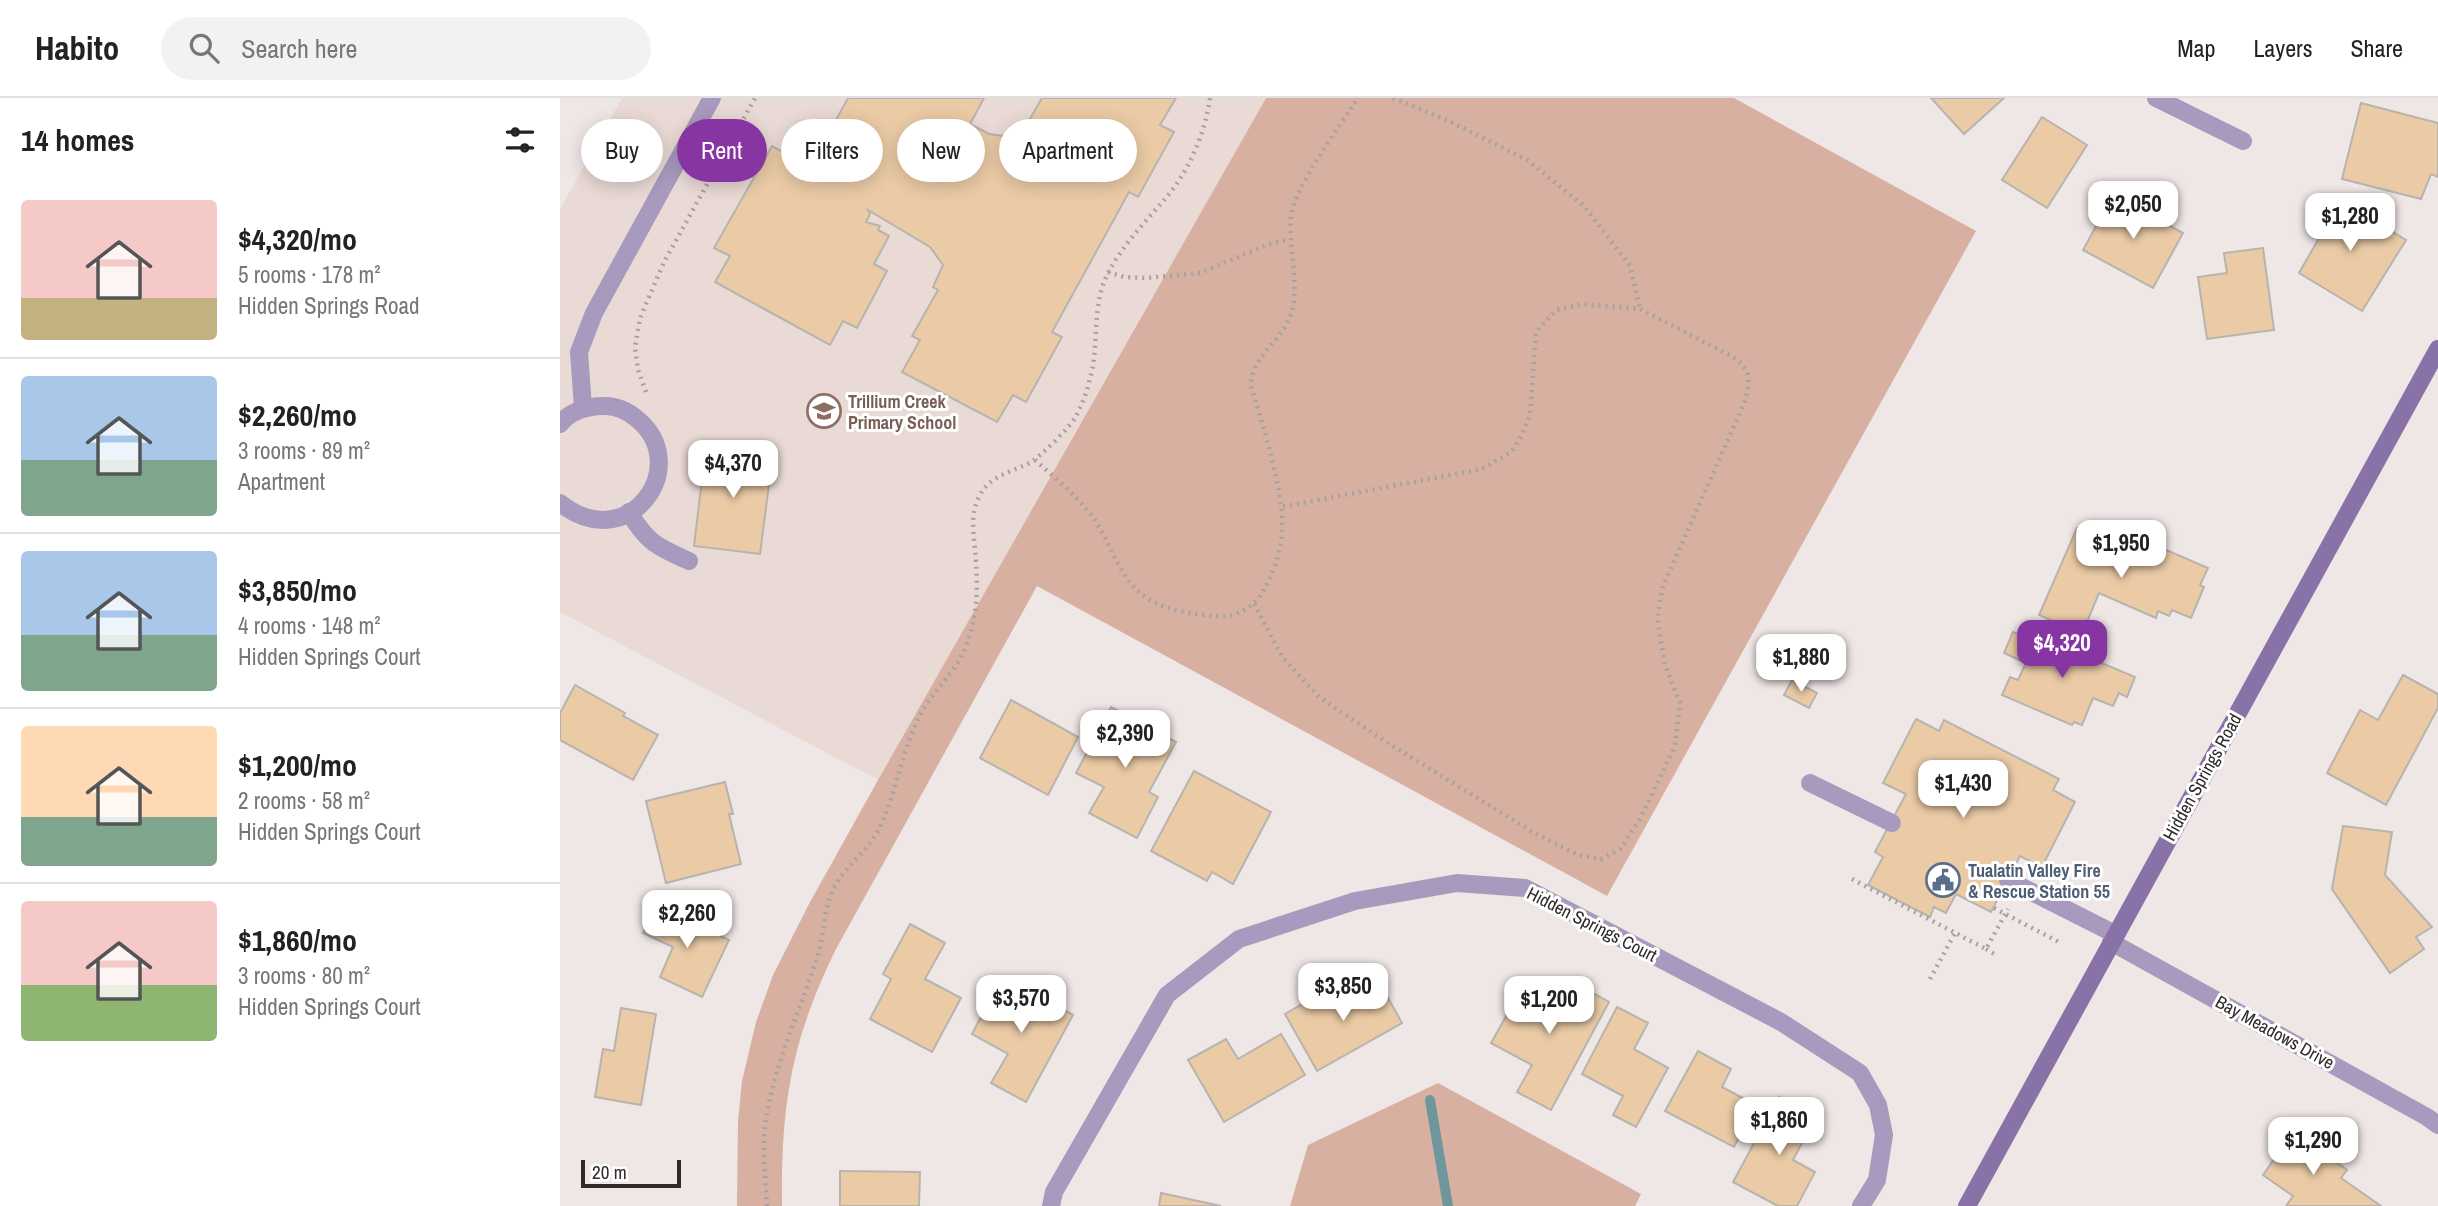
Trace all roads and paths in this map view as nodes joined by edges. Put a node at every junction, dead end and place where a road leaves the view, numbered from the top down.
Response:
1 (712, 98) edge
2 (755, 98) edge
3 (1210, 98) edge
4 (1358, 98) edge
5 (1393, 98) edge
6 (2156, 98) edge
7 (743, 119) edge
8 (2243, 141) dead end
9 (708, 182) edge
10 (1289, 239) junction
11 (1108, 272) junction
12 (1640, 309) junction
13 (2438, 349) edge
14 (652, 401) dead end
15 (583, 408) junction
16 (560, 424) edge
17 (1035, 460) junction
18 (560, 503) edge
19 (1280, 508) junction
20 (629, 512) junction
21 (689, 561) dead end
22 (1254, 604) junction
23 (1810, 783) dead end
24 (1892, 823) dead end
25 (1852, 879) dead end
26 (2008, 880) dead end
27 (1994, 908) dead end
28 (2004, 917) dead end
29 (1955, 933) junction
30 (2113, 938) junction
31 (2059, 942) dead end
32 (1986, 949) junction
33 (1996, 955) dead end
34 (1930, 979) dead end
35 (2438, 1125) edge
36 (767, 1206) edge
37 (1051, 1206) edge
38 (1861, 1206) edge
39 (1967, 1206) edge

1 - 15 street
2 - 7 path
3 - 11 path
4 - 10 path
5 - 12 path
6 - 8 street
9 - 14 path
10 - 11 path
10 - 19 path
11 - 17 path
12 - 19 path
12 - 22 path
13 - 30 main road, Hidden Springs Road
15 - 16 street
15 - 20 street
17 - 22 path
17 - 36 path
18 - 20 street
19 - 22 path
20 - 21 street
23 - 24 street
25 - 29 path
26 - 30 street, Bay Meadows Drive
27 - 31 path
28 - 32 path
29 - 32 path
29 - 34 path
30 - 35 street, Bay Meadows Drive
30 - 39 main road, Hidden Springs Road
32 - 33 path
37 - 38 street, Hidden Springs Court

